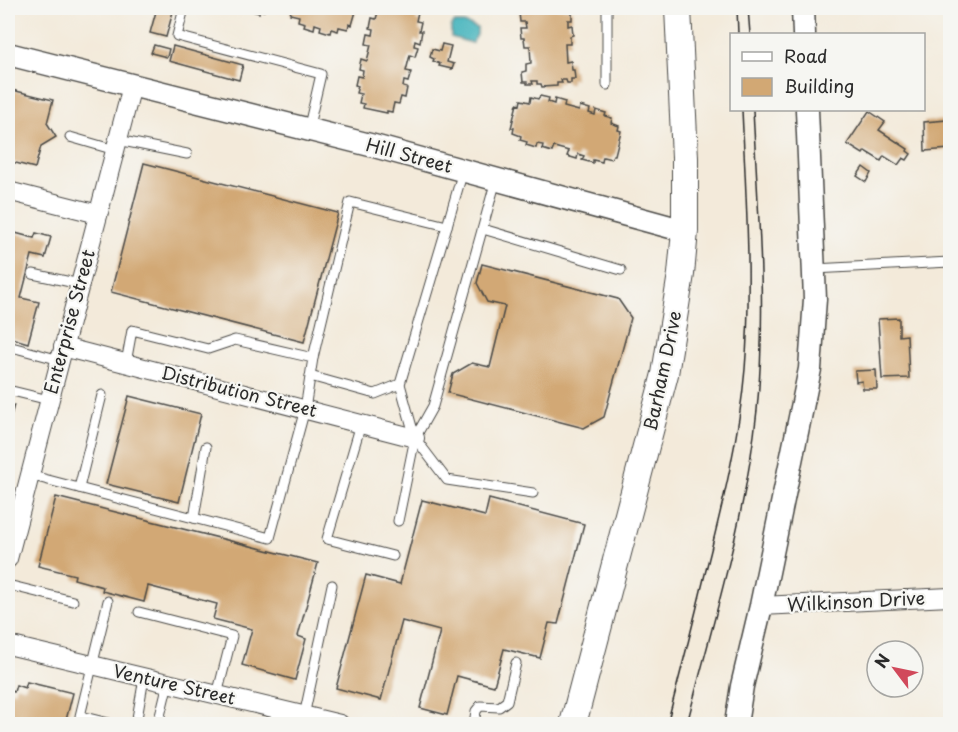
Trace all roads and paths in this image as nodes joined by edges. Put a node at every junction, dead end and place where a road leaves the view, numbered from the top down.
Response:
1 (184, 8) edge
2 (607, 8) edge
3 (678, 8) edge
4 (803, 8) edge
5 (804, 33) edge
6 (8, 54) edge
7 (607, 85) dead end
8 (132, 86) junction
9 (807, 111) edge
10 (308, 130) junction
11 (70, 137) dead end
12 (116, 145) junction
13 (187, 154) dead end
14 (463, 171) junction
15 (496, 180) junction
16 (8, 191) edge
17 (98, 214) junction
18 (447, 226) junction
19 (483, 229) junction
20 (685, 231) junction
21 (951, 262) edge
22 (814, 269) junction
23 (621, 270) dead end
24 (33, 274) dead end
25 (80, 284) junction
26 (8, 346) edge
27 (62, 353) junction
28 (313, 358) junction
29 (126, 363) junction
30 (310, 376) junction
31 (400, 384) junction
32 (8, 390) edge
33 (102, 395) dead end
34 (49, 400) junction
35 (305, 410) junction
36 (361, 424) junction
37 (415, 438) junction
38 (206, 447) dead end
39 (29, 476) junction
40 (79, 488) junction
41 (533, 493) dead end
42 (14, 507) edge
43 (194, 518) junction
44 (398, 521) dead end
45 (393, 556) dead end
46 (8, 559) edge
47 (8, 585) edge
48 (332, 585) dead end
49 (951, 597) edge
50 (73, 601) dead end
51 (108, 601) dead end
52 (761, 606) junction
53 (139, 612) dead end
54 (8, 645) edge
55 (516, 663) dead end
56 (91, 665) junction
57 (144, 678) junction
58 (168, 683) junction
59 (218, 695) junction
60 (304, 716) junction
61 (113, 724) edge
62 (136, 724) edge
63 (158, 724) edge
64 (334, 724) edge
65 (474, 724) edge
66 (573, 724) edge
67 (736, 724) edge

1 - 10 lane
2 - 7 lane
3 - 20 main road, Barham Drive
4 - 5 street
6 - 8 street, Hill Street
8 - 10 street, Hill Street
8 - 12 street, Enterprise Street
9 - 22 street
10 - 14 street, Hill Street
11 - 12 lane
12 - 13 lane
12 - 17 street, Enterprise Street
14 - 15 street, Hill Street
14 - 18 lane
15 - 19 lane
15 - 20 street, Hill Street
16 - 17 street
17 - 25 street, Enterprise Street
18 - 28 lane
18 - 31 lane
19 - 23 lane
19 - 37 lane
20 - 66 main road, Barham Drive
21 - 22 lane
22 - 52 street
24 - 25 lane
25 - 27 street, Enterprise Street
26 - 27 lane
27 - 29 street, Distribution Street
27 - 34 street, Enterprise Street
28 - 29 lane
28 - 30 lane
29 - 35 street, Distribution Street
30 - 31 lane
30 - 35 lane
31 - 37 lane
32 - 34 lane
33 - 40 lane
34 - 39 street, Enterprise Street
35 - 36 street, Distribution Street
35 - 43 lane
36 - 37 street, Distribution Street
36 - 45 lane
37 - 41 lane
37 - 44 lane
38 - 43 lane
39 - 40 lane
39 - 42 street, Enterprise Street
40 - 43 lane
42 - 46 street, Enterprise Street
47 - 50 lane
48 - 60 lane
49 - 52 street, Wilkinson Drive
51 - 56 lane
52 - 67 street
53 - 59 lane
54 - 56 street, Venture Street
55 - 65 lane
56 - 57 street, Venture Street
56 - 61 lane
57 - 58 street, Venture Street
57 - 62 lane
58 - 59 street, Venture Street
58 - 63 lane
59 - 60 street, Venture Street
60 - 64 street, Venture Street

